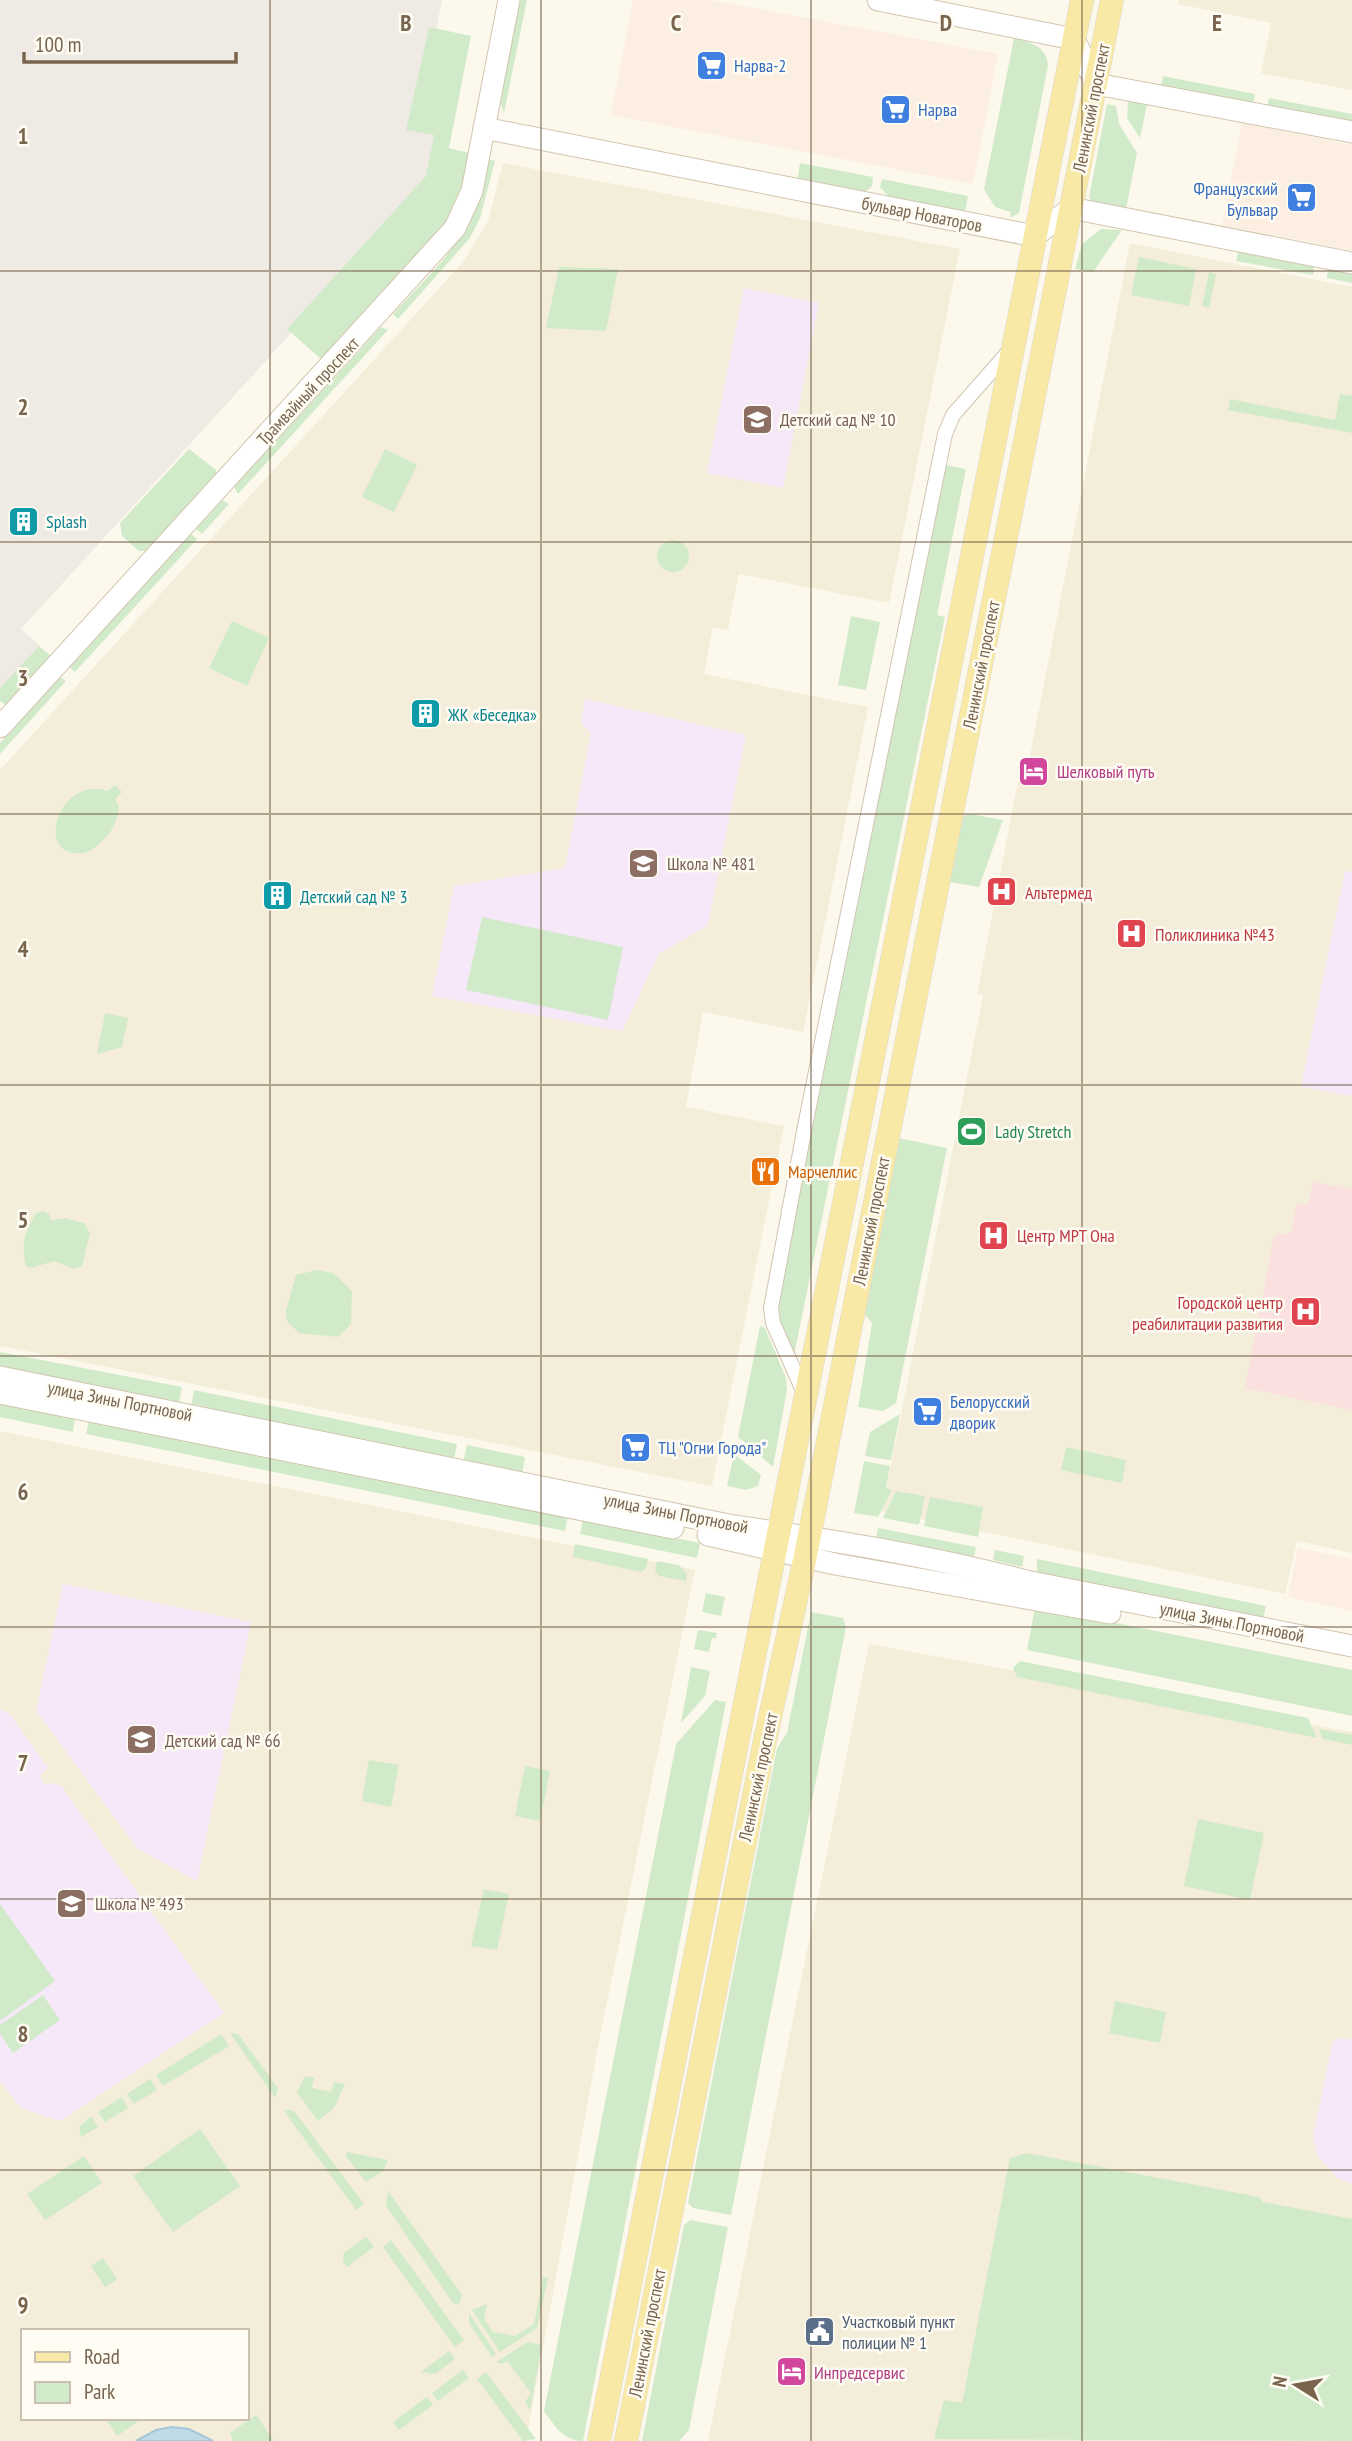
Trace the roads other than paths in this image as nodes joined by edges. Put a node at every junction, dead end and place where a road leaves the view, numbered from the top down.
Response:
1 (509, 0) edge
2 (878, 0) edge
3 (1082, 0) edge
4 (1112, 0) edge
5 (1074, 39) junction
6 (1066, 78) junction
7 (1096, 83) junction
8 (484, 128) junction
9 (1352, 132) edge
10 (1042, 202) junction
11 (1071, 208) junction
12 (1035, 236) junction
13 (1352, 263) edge
14 (1014, 346) junction
15 (0, 727) edge
16 (0, 1377) edge
17 (0, 1394) edge
18 (806, 1397) junction
19 (777, 1541) junction
20 (807, 1547) junction
21 (1352, 1646) edge
22 (1352, 1661) edge
23 (599, 2441) edge
24 (626, 2441) edge

1 - 8 main road, Трамвайный проспект
2 - 5 main road
3 - 5 main road, Ленинский проспект
4 - 7 main road, Ленинский проспект
5 - 6 main road, Ленинский проспект
5 - 7 main road
6 - 7 main road
6 - 10 main road, Ленинский проспект
7 - 9 main road
7 - 11 main road, Ленинский проспект
8 - 12 main road, бульвар Новаторов
8 - 15 main road, Трамвайный проспект
10 - 11 main road
10 - 12 main road, Ленинский проспект
11 - 12 main road
11 - 13 main road
11 - 20 main road, Ленинский проспект
12 - 14 main road, Ленинский проспект
14 - 18 main road, Ленинский проспект
14 - 18 street
16 - 19 main road, улица Зины Портновой
17 - 19 main road, улица Зины Портновой
18 - 19 main road, Ленинский проспект
19 - 20 main road, улица Зины Портновой
19 - 23 main road, Ленинский проспект
20 - 21 main road, улица Зины Портновой
20 - 22 main road, улица Зины Портновой
20 - 24 main road, Ленинский проспект

